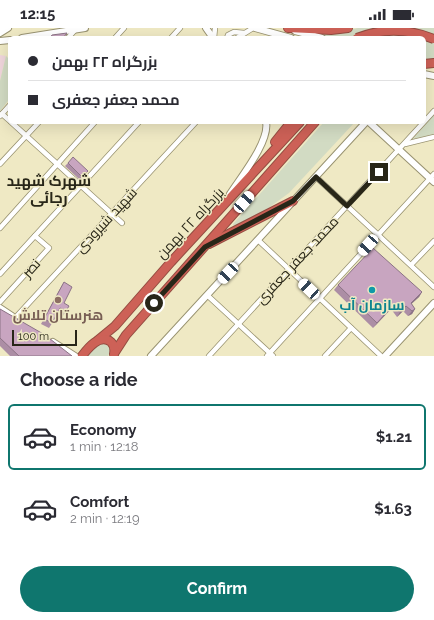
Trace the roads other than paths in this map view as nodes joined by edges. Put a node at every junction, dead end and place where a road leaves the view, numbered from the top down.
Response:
1 (8, 28) edge
2 (85, 28) edge
3 (124, 28) edge
4 (180, 28) edge
5 (206, 28) edge
6 (254, 28) edge
7 (286, 28) edge
8 (348, 28) edge
9 (386, 28) edge
10 (399, 28) edge
11 (310, 29) edge
12 (75, 30) junction
13 (0, 33) edge
14 (244, 33) junction
15 (35, 36) edge
16 (70, 36) edge
17 (117, 36) edge
18 (173, 36) edge
19 (212, 36) edge
20 (229, 36) edge
21 (240, 36) edge
22 (284, 36) edge
23 (315, 36) edge
24 (361, 36) edge
25 (379, 36) edge
26 (392, 36) edge
27 (425, 36) edge
28 (8, 107) edge
29 (434, 111) edge
30 (1, 115) edge
31 (426, 120) edge
32 (12, 124) edge
33 (36, 124) edge
34 (93, 124) edge
35 (137, 124) edge
36 (194, 124) edge
37 (266, 124) edge
38 (289, 124) edge
39 (298, 124) edge
40 (313, 124) edge
41 (364, 124) edge
42 (372, 124) edge
43 (423, 124) edge
44 (26, 136) junction
45 (434, 137) edge
46 (405, 144) junction
47 (400, 150) junction
48 (0, 164) edge
49 (57, 164) junction
50 (316, 177) junction
51 (433, 178) edge
52 (81, 186) junction
53 (293, 201) junction
54 (224, 203) junction
55 (347, 206) junction
56 (111, 214) junction
57 (122, 223) dead end
58 (0, 228) edge
59 (200, 232) junction
60 (378, 235) junction
61 (35, 236) junction
62 (258, 240) junction
63 (434, 241) edge
64 (205, 247) junction
65 (411, 265) junction
66 (289, 269) junction
67 (0, 274) edge
68 (434, 287) edge
69 (207, 295) junction
70 (320, 298) junction
71 (0, 302) edge
72 (434, 304) edge
73 (0, 308) edge
74 (15, 318) junction
75 (22, 322) edge
76 (238, 324) junction
77 (351, 328) junction
78 (48, 339) edge
79 (98, 340) junction
80 (115, 355) edge
81 (270, 355) edge
82 (76, 356) edge
83 (82, 356) edge
84 (151, 356) edge
85 (209, 356) edge
86 (325, 356) edge
87 (381, 356) edge
88 (385, 356) edge

1 - 13 main road
2 - 12 main road
3 - 17 street
4 - 18 street
5 - 19 main road
6 - 14 street
6 - 22 main road
7 - 11 highway
7 - 23 main road
8 - 11 highway
9 - 25 highway
10 - 26 highway
12 - 15 main road
12 - 16 street
14 - 20 street
14 - 21 street
24 - 27 highway, bridge
28 - 30 street
29 - 31 street, محمد جعفر جعفری
32 - 44 street
33 - 44 street
34 - 49 street
35 - 52 street
36 - 56 street, شهید شیرودی
37 - 54 main road
38 - 54 highway
39 - 59 highway, بزرگراه ۲۲ بهمن
40 - 64 highway, بزرگراه ۲۲ بهمن
41 - 50 main road
42 - 47 main road
43 - 46 street, محمد جعفر جعفری
44 - 48 street
44 - 49 street
45 - 46 street
46 - 47 street, محمد جعفر جعفری
47 - 51 main road
47 - 55 street, محمد جعفر جعفری
49 - 52 street
49 - 58 street
50 - 53 main road
50 - 55 street
51 - 60 street
52 - 56 street
52 - 61 street
53 - 62 main road
53 - 64 highway
54 - 59 highway
55 - 60 street
55 - 66 street, محمد جعفر جعفری
56 - 57 street
56 - 74 street, شهید شیرودی
59 - 79 highway, بزرگراه ۲۲ بهمن
60 - 65 street
60 - 70 street
61 - 67 street
61 - 71 street, نصر
62 - 66 street
62 - 69 main road
63 - 65 street
64 - 80 highway, بزرگراه ۲۲ بهمن
65 - 68 street
66 - 70 street
66 - 76 street, محمد جعفر جعفری
69 - 76 street
69 - 84 main road
70 - 77 street
70 - 81 street
72 - 88 main road
73 - 74 main road
74 - 75 main road
76 - 81 street
76 - 85 street, محمد جعفر جعفری
77 - 86 street
77 - 87 street
78 - 82 main road
79 - 80 highway
79 - 83 highway, بزرگراه ۲۲ بهمن

